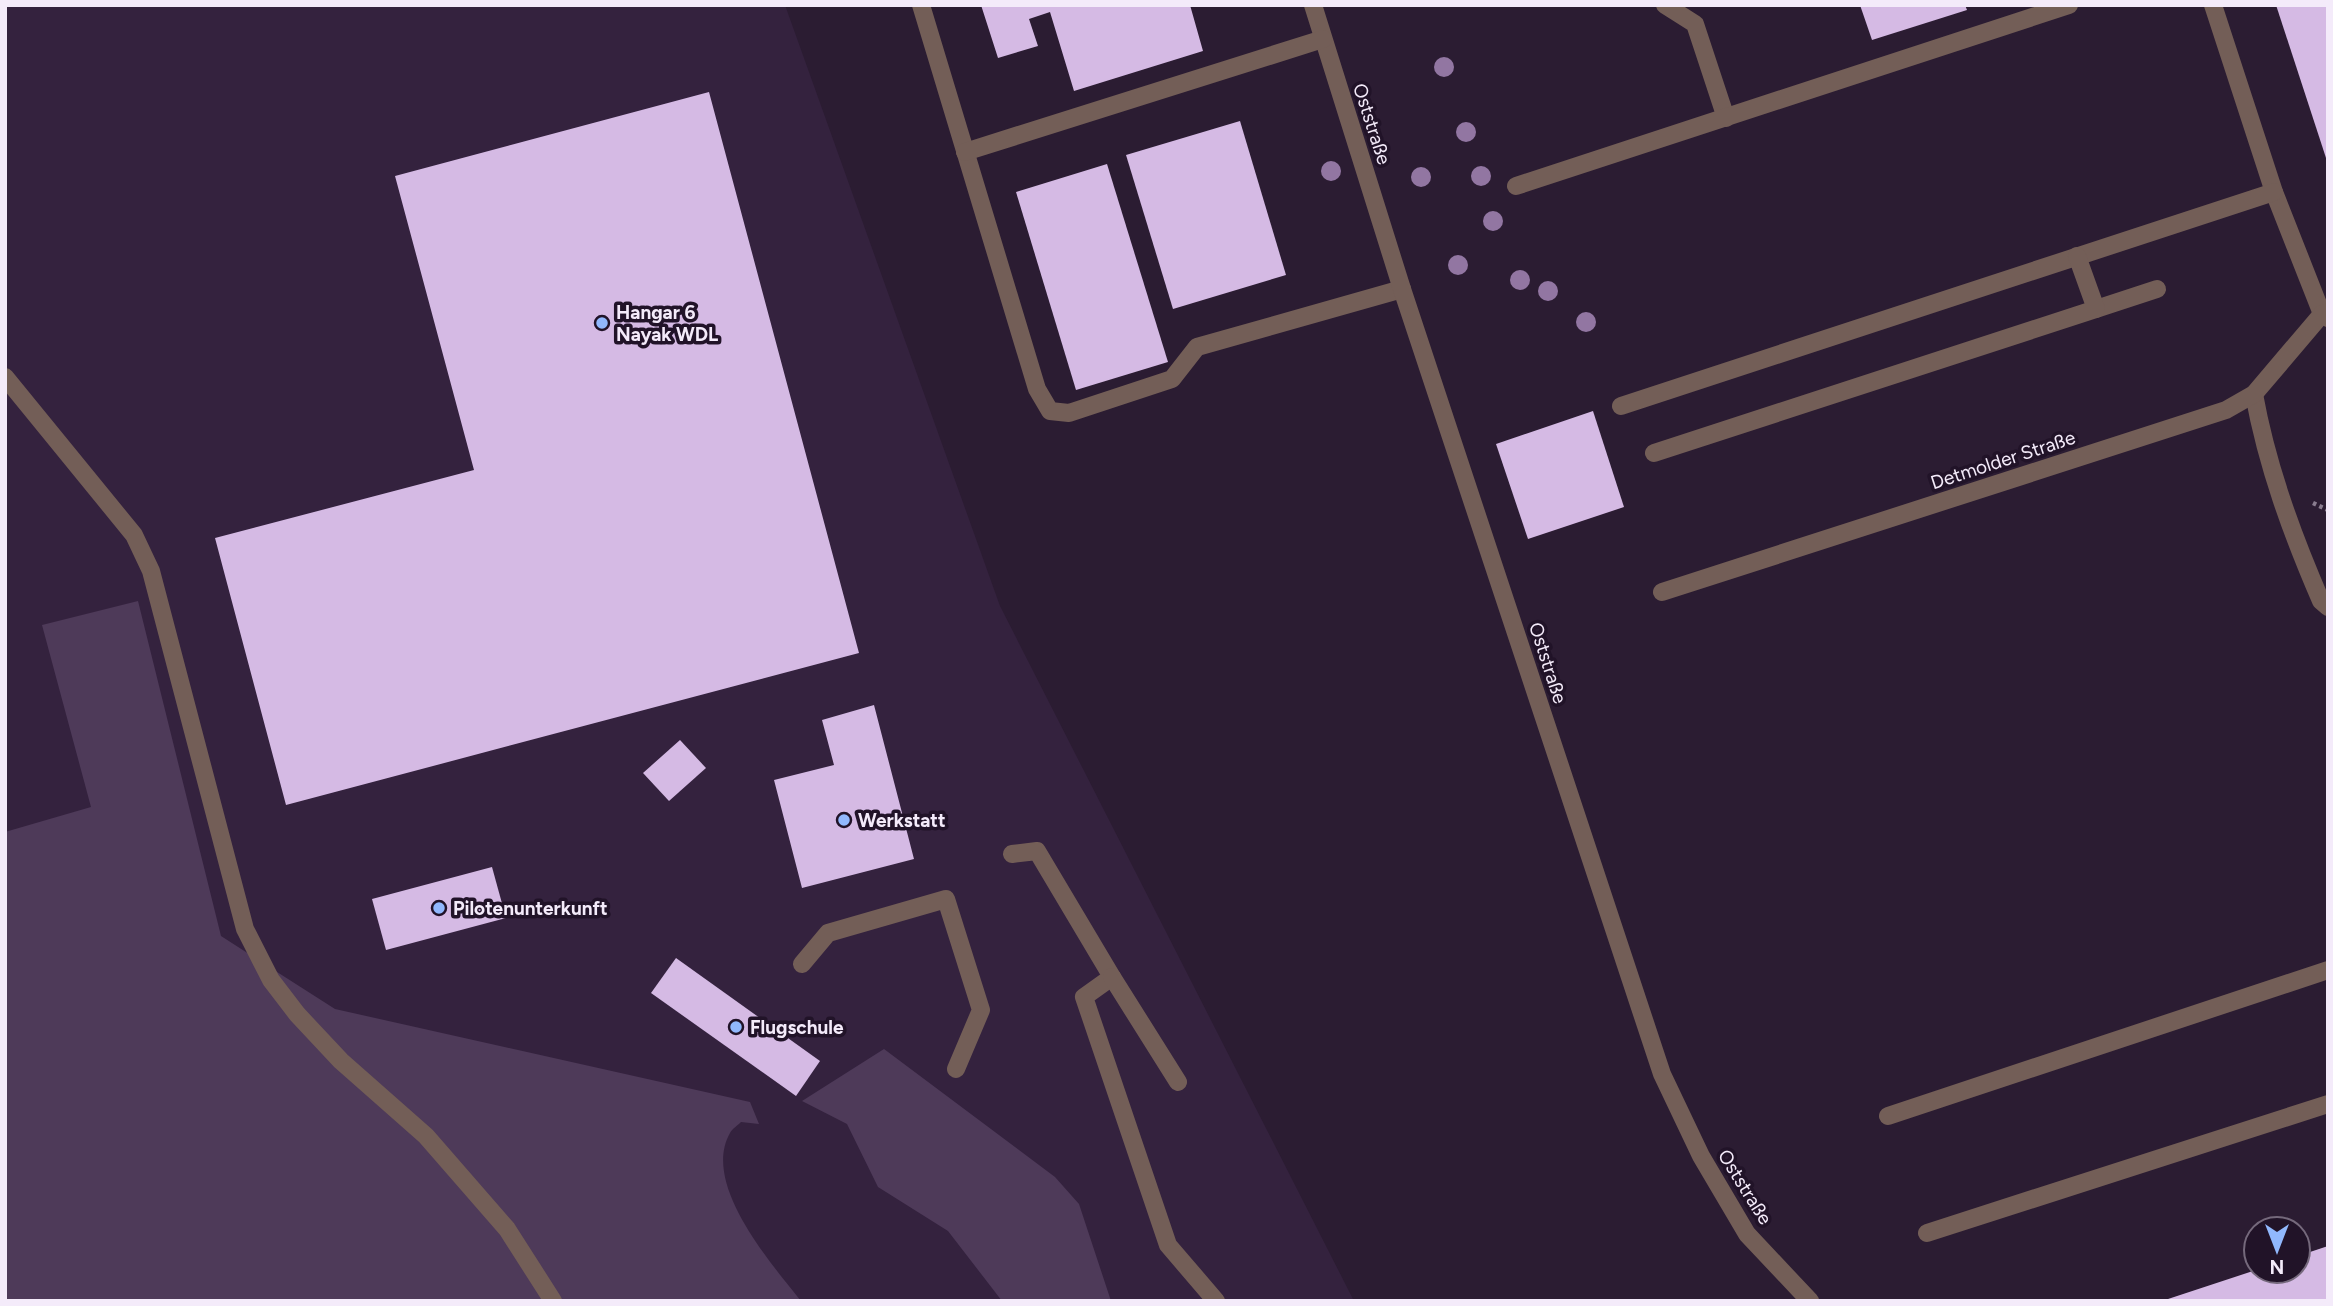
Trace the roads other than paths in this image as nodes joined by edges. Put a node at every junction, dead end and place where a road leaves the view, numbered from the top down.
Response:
1 (921, 5) edge
2 (1312, 5) edge
3 (1665, 5) edge
4 (2069, 5) edge
5 (2213, 5) edge
6 (1323, 39) junction
7 (1726, 118) junction
8 (965, 152) junction
9 (1516, 186) dead end
10 (2274, 192) junction
11 (2077, 256) junction
12 (1402, 289) junction
13 (2157, 289) dead end
14 (2096, 309) junction
15 (2326, 315) edge
16 (5, 377) edge
17 (2254, 394) junction
18 (1620, 406) dead end
19 (1654, 453) dead end
20 (1662, 592) dead end
21 (2328, 607) edge
22 (1012, 855) dead end
23 (802, 964) dead end
24 (2328, 970) edge
25 (1112, 977) junction
26 (956, 1069) dead end
27 (1178, 1082) dead end
28 (2328, 1104) edge
29 (1888, 1115) dead end
30 (1927, 1233) dead end
31 (553, 1301) edge
32 (1216, 1301) edge
33 (1810, 1301) edge

1 - 8 lane
2 - 6 lane, Oststraße
3 - 7 lane
4 - 7 lane
5 - 10 lane, Detmolder Straße
6 - 8 lane
6 - 12 lane, Oststraße
7 - 9 lane
8 - 12 lane
10 - 11 lane
10 - 15 lane, Detmolder Straße
11 - 14 lane
11 - 18 lane
12 - 33 lane, Oststraße
13 - 14 lane
14 - 19 lane
15 - 17 lane, Detmolder Straße
16 - 31 lane
17 - 20 lane, Detmolder Straße
17 - 21 lane
22 - 25 lane
23 - 26 lane
24 - 29 lane
25 - 27 lane
25 - 32 lane
28 - 30 lane

